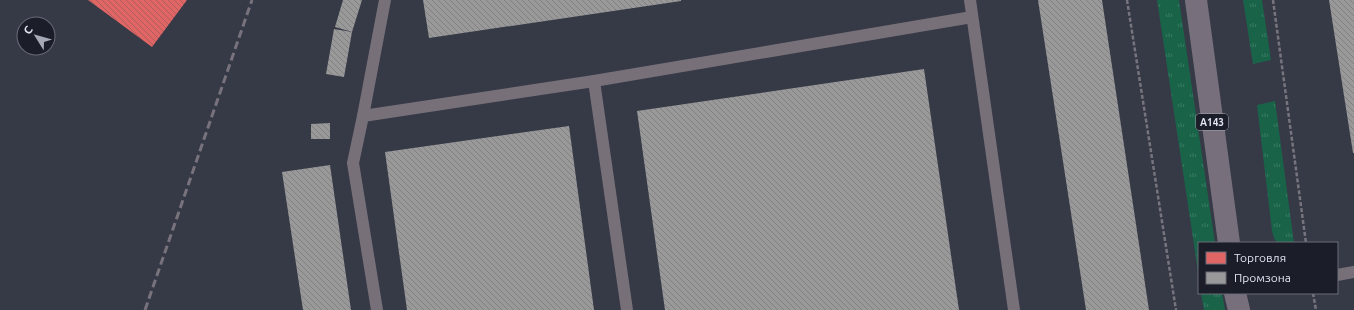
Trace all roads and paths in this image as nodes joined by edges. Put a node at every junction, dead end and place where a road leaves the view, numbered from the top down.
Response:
1 (385, 0) edge
2 (970, 0) edge
3 (1127, 0) edge
4 (1196, 0) edge
5 (1272, 0) edge
6 (972, 17) junction
7 (594, 81) junction
8 (363, 116) junction
9 (1228, 242) edge
10 (1306, 242) edge
11 (1354, 272) edge
12 (1338, 275) edge
13 (1235, 294) edge
14 (1313, 294) edge
15 (377, 310) edge
16 (627, 310) edge
17 (1014, 310) edge
18 (1176, 310) edge
19 (1238, 310) edge
20 (1316, 310) edge

1 - 8 lane
2 - 6 lane
3 - 18 path
4 - 9 main road, А143
5 - 10 path
6 - 7 lane
6 - 17 lane
7 - 8 lane
7 - 16 lane
8 - 15 lane
11 - 12 lane
13 - 19 main road
14 - 20 path

